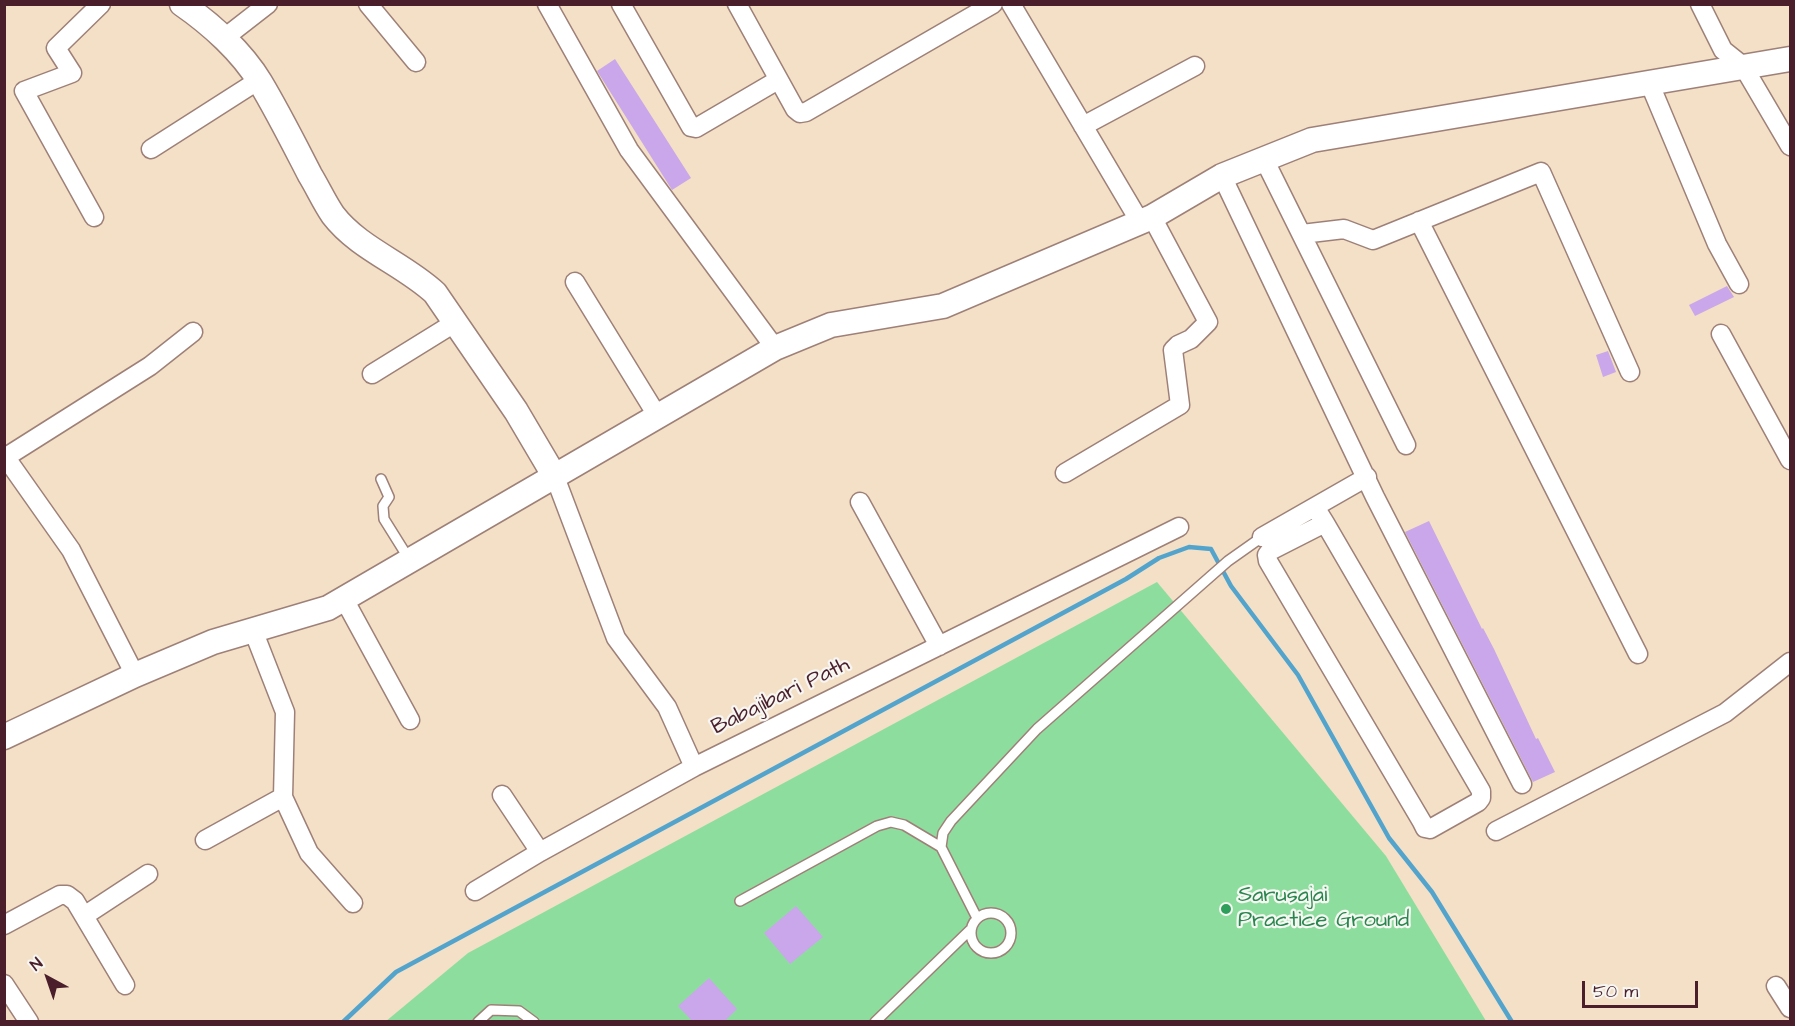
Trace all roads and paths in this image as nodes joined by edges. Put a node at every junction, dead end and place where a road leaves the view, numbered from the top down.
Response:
1 (101, 4) edge
2 (267, 4) edge
3 (368, 4) edge
4 (548, 4) edge
5 (621, 4) edge
6 (737, 4) edge
7 (993, 4) edge
8 (1011, 4) edge
9 (1700, 4) edge
10 (191, 7) edge
11 (223, 39) junction
12 (1791, 59) edge
13 (416, 62) dead end
14 (1195, 66) dead end
15 (1743, 66) junction
16 (259, 80) junction
17 (778, 80) junction
18 (1649, 82) junction
19 (1083, 126) junction
20 (1791, 146) edge
21 (151, 149) dead end
22 (1264, 159) junction
23 (1222, 176) junction
24 (94, 217) dead end
25 (1146, 219) junction
26 (1419, 221) junction
27 (1302, 234) junction
28 (575, 282) dead end
29 (1739, 284) dead end
30 (456, 322) junction
31 (193, 332) dead end
32 (1721, 334) dead end
33 (775, 348) junction
34 (1630, 372) dead end
35 (372, 374) dead end
36 (658, 417) junction
37 (1406, 444) dead end
38 (5, 456) edge
39 (1791, 460) edge
40 (1065, 473) dead end
41 (555, 477) junction
42 (1366, 477) junction
43 (381, 479) dead end
44 (860, 502) dead end
45 (1315, 507) junction
46 (1325, 523) junction
47 (1179, 527) dead end
48 (1262, 537) joint
49 (410, 561) junction
50 (344, 599) junction
51 (254, 630) junction
52 (939, 646) junction
53 (1638, 654) dead end
54 (1791, 662) edge
55 (135, 675) junction
56 (410, 720) dead end
57 (4, 738) edge
58 (694, 767) junction
59 (1522, 784) dead end
60 (502, 795) dead end
61 (284, 797) junction
62 (1496, 831) dead end
63 (205, 840) dead end
64 (941, 847) junction
65 (540, 852) junction
66 (148, 874) dead end
67 (475, 891) dead end
68 (740, 901) dead end
69 (353, 903) dead end
70 (84, 916) junction
71 (977, 918) junction
72 (4, 925) edge
73 (970, 930) junction
74 (4, 984) edge
75 (125, 985) dead end
76 (1776, 986) dead end
77 (1791, 1008) edge
78 (29, 1022) edge
79 (478, 1022) edge
80 (534, 1022) edge
81 (875, 1022) edge

1 - 24 street
2 - 11 street
3 - 13 street
4 - 33 street
5 - 17 street
6 - 17 street
7 - 17 street
8 - 19 street
9 - 15 street
10 - 11 street
11 - 16 street
12 - 15 street
14 - 19 street
15 - 18 street
15 - 20 street
16 - 21 street
16 - 30 street
18 - 22 street
18 - 29 street
19 - 25 street
22 - 23 street
22 - 27 street
23 - 25 street
23 - 42 street
25 - 33 street
25 - 40 street
26 - 27 street
26 - 34 street
26 - 53 street
27 - 37 street
28 - 36 street
30 - 35 street
30 - 41 street
31 - 38 street
32 - 39 street
33 - 36 street
36 - 41 street
38 - 55 street
41 - 49 street
41 - 58 street, Babajibari Path
42 - 45 street
42 - 59 street
43 - 49 lane
44 - 52 street
45 - 46 street
45 - 48 street
46 - 46 street
47 - 52 street, Babajibari Path
48 - 64 lane
49 - 50 street
50 - 51 street
50 - 56 street
51 - 55 street
51 - 61 street
52 - 58 street, Babajibari Path
54 - 62 street
55 - 57 street
58 - 65 street
60 - 65 street
61 - 63 street
61 - 69 street
64 - 68 lane
64 - 71 lane
65 - 67 street
66 - 70 street
70 - 72 street
70 - 75 street
71 - 73 lane
71 - 73 lane
73 - 81 lane
74 - 78 street
76 - 77 street
79 - 80 lane

